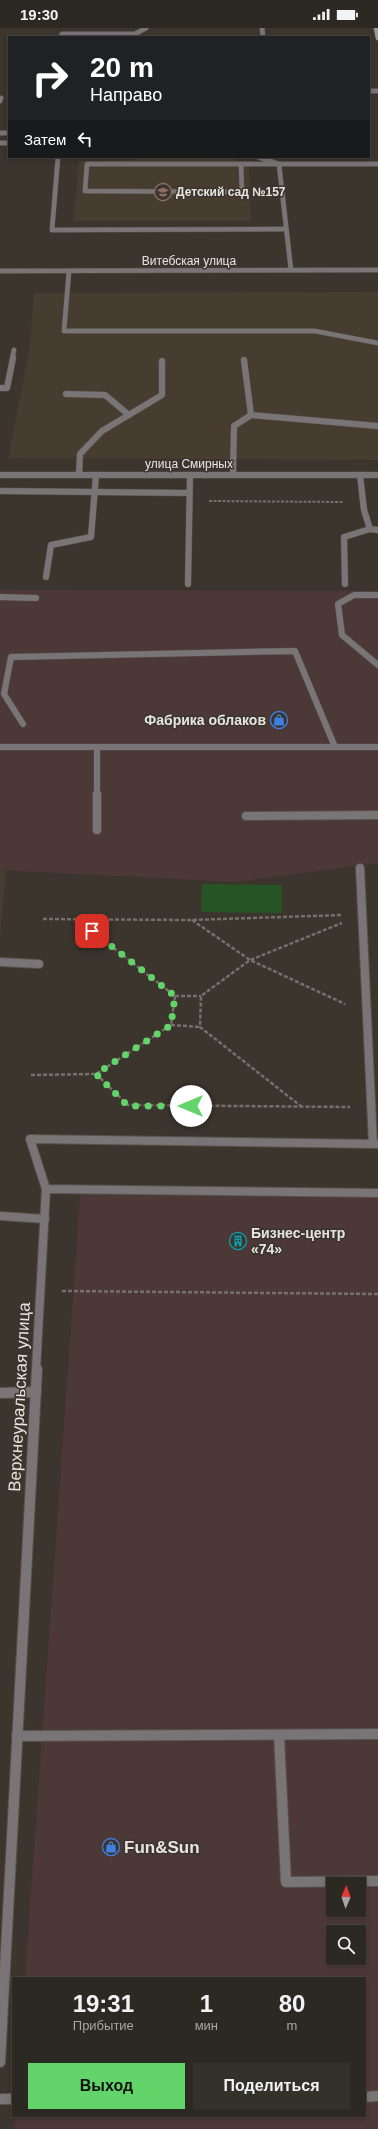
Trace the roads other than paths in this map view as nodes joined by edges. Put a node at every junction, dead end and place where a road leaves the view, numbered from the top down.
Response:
1 (146, 28) edge
2 (376, 28) edge
3 (61, 36) edge
4 (135, 36) edge
5 (378, 38) edge
6 (58, 158) edge
7 (261, 158) edge
8 (241, 164) junction
9 (279, 164) junction
10 (378, 164) edge
11 (286, 229) junction
12 (291, 270) junction
13 (378, 270) edge
14 (0, 271) edge
15 (70, 271) junction
16 (378, 343) edge
17 (14, 350) dead end
18 (244, 360) dead end
19 (162, 361) dead end
20 (0, 388) edge
21 (66, 394) dead end
22 (129, 415) junction
23 (251, 415) junction
24 (378, 426) edge
25 (0, 475) edge
26 (79, 475) junction
27 (96, 475) junction
28 (190, 475) junction
29 (233, 475) junction
30 (360, 475) junction
31 (378, 475) edge
32 (0, 491) edge
33 (95, 492) junction
34 (189, 493) junction
35 (370, 529) junction
36 (378, 530) edge
37 (46, 577) dead end
38 (188, 584) dead end
39 (346, 584) dead end
40 (378, 595) edge
41 (0, 597) edge
42 (36, 598) dead end
43 (378, 665) edge
44 (22, 724) dead end
45 (0, 747) edge
46 (335, 747) junction
47 (378, 747) edge
48 (97, 748) junction
49 (378, 815) edge
50 (246, 816) dead end
51 (97, 830) dead end
52 (360, 868) dead end
53 (0, 962) edge
54 (39, 964) dead end
55 (376, 1144) edge
56 (46, 1189) junction
57 (378, 1193) edge
58 (0, 1216) edge
59 (45, 1219) junction
60 (36, 1392) junction
61 (0, 1394) edge
62 (378, 1734) edge
63 (279, 1735) junction
64 (17, 1736) junction
65 (378, 1881) edge
66 (2, 1982) edge
67 (1, 2013) edge
68 (0, 2062) edge
69 (366, 2096) edge
70 (378, 2096) edge
71 (0, 2099) edge
72 (12, 2099) edge

1 - 4 street
2 - 5 main road
3 - 4 street
6 - 11 street
7 - 9 street
8 - 8 street
8 - 9 street
9 - 10 street
9 - 11 street
11 - 12 street
12 - 13 street, Витебская улица
12 - 15 street, Витебская улица
14 - 15 street, Витебская улица
15 - 16 street
17 - 20 street
18 - 23 street
19 - 22 street
21 - 22 street
22 - 26 street
23 - 24 street
23 - 29 street
25 - 26 street, улица Смирных
26 - 27 street, улица Смирных
27 - 28 street, улица Смирных
27 - 33 street
28 - 29 street, улица Смирных
28 - 34 street
29 - 30 street, улица Смирных
30 - 31 street, улица Смирных
30 - 35 street
32 - 33 street
33 - 34 street
33 - 37 street
34 - 38 street
35 - 36 street
35 - 39 street
40 - 43 street
41 - 42 street
44 - 46 street
45 - 48 street
46 - 47 street
46 - 48 street
48 - 51 street
49 - 50 street
52 - 55 street
53 - 54 street
55 - 56 street, Верхнеуральская улица
56 - 57 street
56 - 59 street, Верхнеуральская улица
58 - 59 street
59 - 60 street, Верхнеуральская улица
60 - 61 street
60 - 64 street, Верхнеуральская улица
62 - 63 street
63 - 64 street
63 - 65 street
64 - 66 street, Верхнеуральская улица
66 - 67 street, Верхнеуральская улица
67 - 68 street, Верхнеуральская улица
69 - 70 street
71 - 72 street

